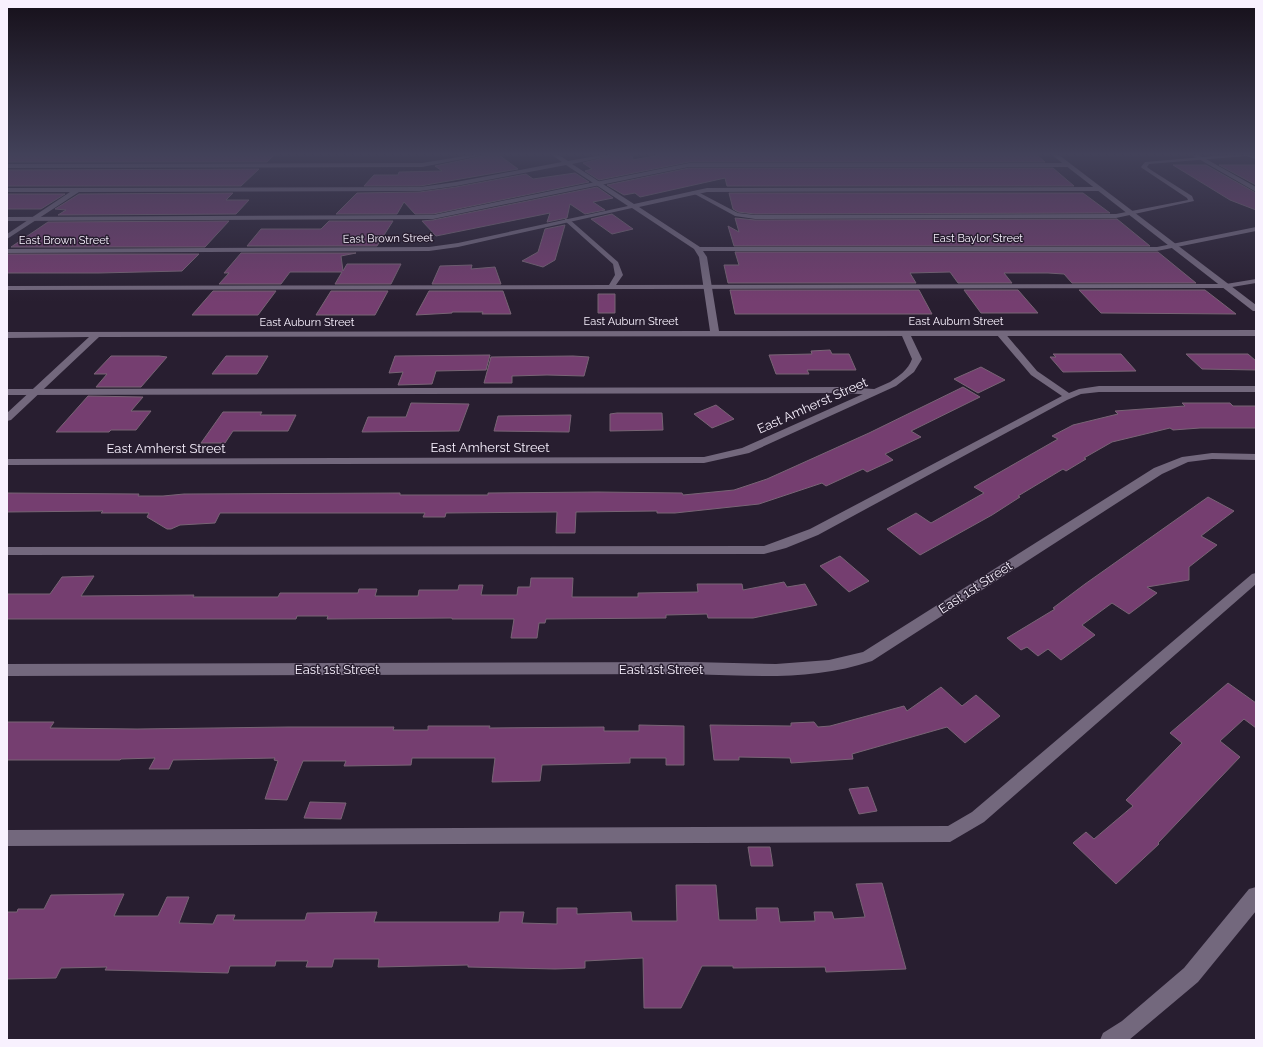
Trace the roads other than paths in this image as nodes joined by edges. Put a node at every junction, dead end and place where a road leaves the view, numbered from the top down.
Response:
1 (56, 204) edge
2 (497, 204) edge
3 (631, 204) edge
4 (643, 204) edge
5 (717, 204) edge
6 (1119, 204) edge
7 (1177, 204) edge
8 (634, 206) junction
9 (1131, 213) junction
10 (7, 219) edge
11 (34, 219) junction
12 (567, 220) junction
13 (1256, 229) edge
14 (7, 237) edge
15 (1174, 247) junction
16 (698, 249) junction
17 (7, 251) edge
18 (1256, 281) edge
19 (1226, 286) junction
20 (611, 287) junction
21 (708, 287) junction
22 (7, 288) edge
23 (1256, 309) edge
24 (715, 333) junction
25 (905, 333) junction
26 (1000, 333) junction
27 (1256, 333) edge
28 (7, 335) edge
29 (97, 335) junction
30 (1256, 389) edge
31 (7, 392) edge
32 (36, 392) junction
33 (874, 392) junction
34 (1068, 396) junction
35 (7, 418) edge
36 (1256, 457) edge
37 (7, 462) edge
38 (7, 551) edge
39 (1256, 577) edge
40 (7, 670) edge
41 (7, 838) edge
42 (1256, 896) edge
43 (1110, 1040) edge

1 - 11 street
2 - 11 lane
3 - 8 street
4 - 8 street, East Brown Street
5 - 9 lane
6 - 9 street
7 - 9 lane
8 - 12 street, East Brown Street
8 - 16 street
9 - 15 street
10 - 11 lane
11 - 14 street
12 - 17 street, East Brown Street
12 - 20 lane
13 - 15 street, East Baylor Street
15 - 16 street, East Baylor Street
15 - 19 street
16 - 21 street
18 - 19 lane
19 - 21 lane
19 - 23 street
20 - 21 lane
20 - 22 lane
21 - 24 street
24 - 25 street, East Auburn Street
24 - 29 street, East Auburn Street
25 - 26 street, East Auburn Street
25 - 33 street, East Amherst Street
26 - 27 street, East Auburn Street
26 - 34 lane
28 - 29 street, East Auburn Street
29 - 32 street
30 - 34 lane
31 - 32 lane
32 - 33 lane
32 - 35 street
33 - 37 street, East Amherst Street
34 - 38 lane
36 - 40 street, East 1st Street
39 - 41 lane
42 - 43 street

